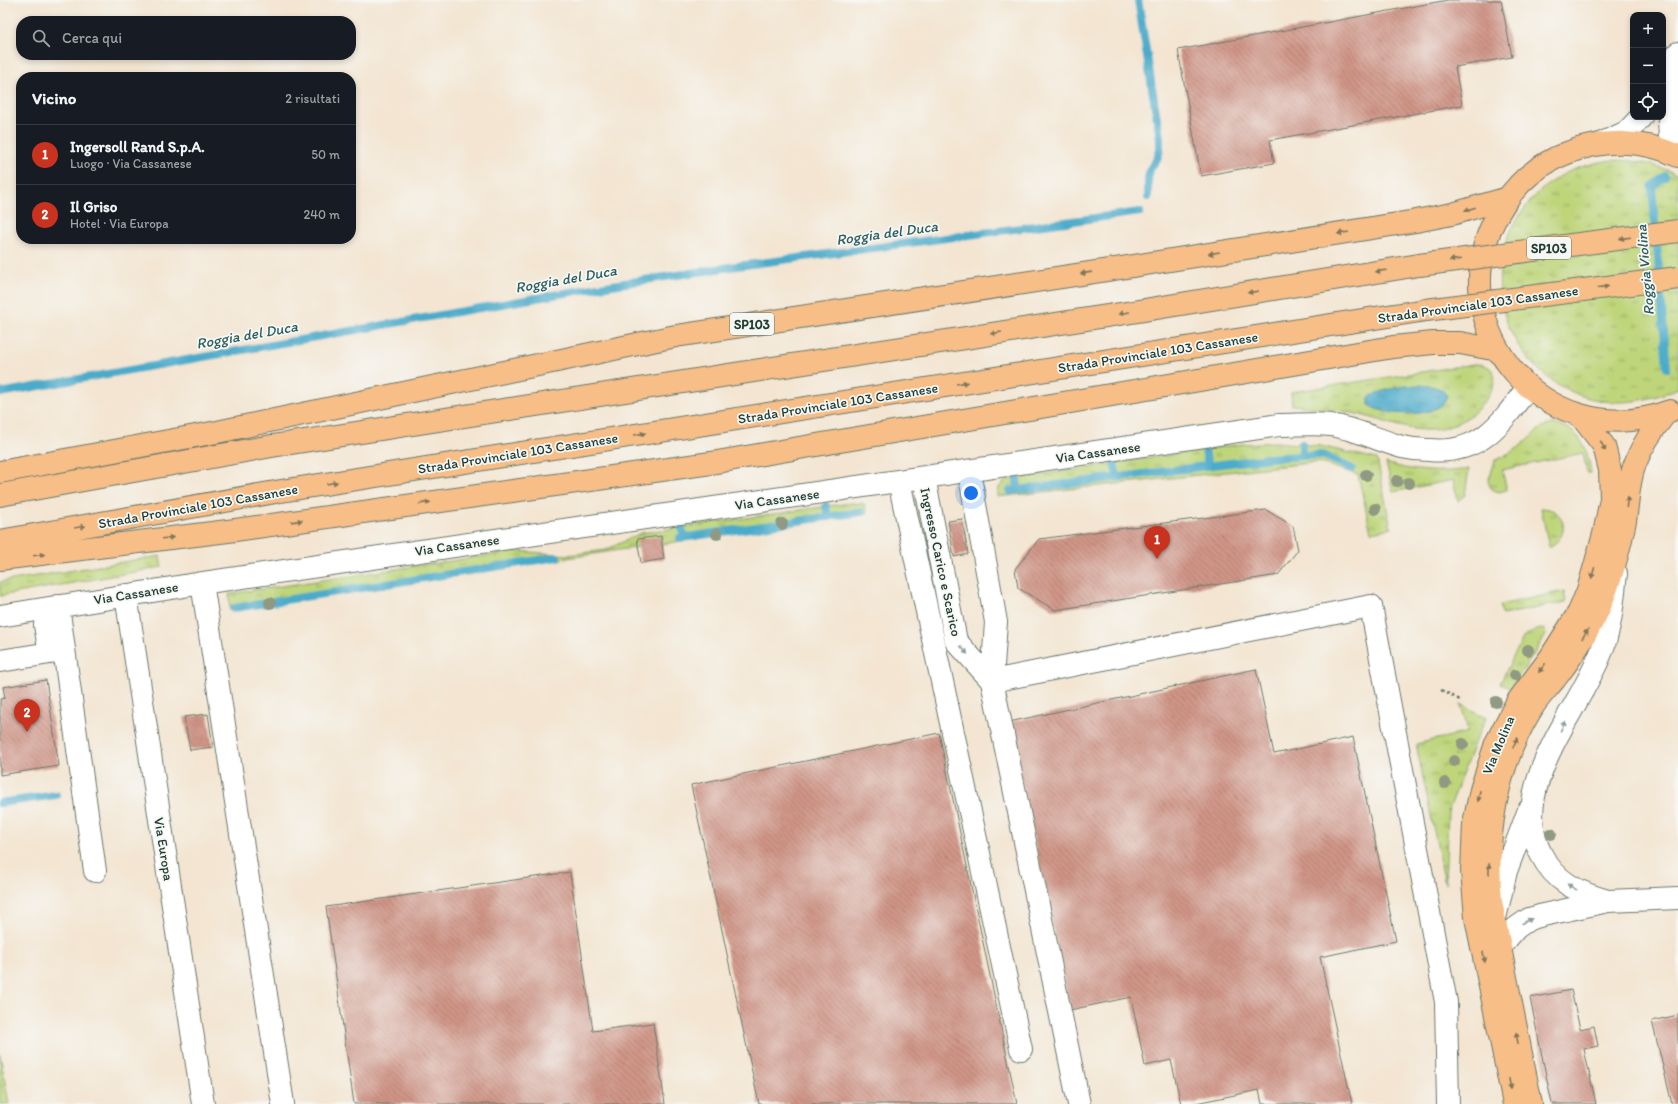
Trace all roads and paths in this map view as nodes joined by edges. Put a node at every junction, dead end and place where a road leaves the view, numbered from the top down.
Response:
1 (1670, 68) edge
2 (1638, 120) edge
3 (1598, 144) junction
4 (1675, 155) edge
5 (1508, 198) junction
6 (1678, 231) edge
7 (1678, 278) edge
8 (1498, 350) junction
9 (1528, 387) junction
10 (1672, 410) edge
11 (1580, 415) junction
12 (969, 471) junction
13 (0, 472) edge
14 (924, 477) junction
15 (899, 481) junction
16 (0, 495) edge
17 (1620, 540) junction
18 (0, 541) edge
19 (0, 560) edge
20 (202, 583) junction
21 (126, 594) junction
22 (51, 607) junction
23 (0, 616) edge
24 (0, 661) edge
25 (992, 681) junction
26 (1441, 690) dead end
27 (1460, 700) dead end
28 (1533, 801) junction
29 (95, 871) dead end
30 (1678, 898) edge
31 (1608, 901) junction
32 (1494, 922) junction
33 (1499, 948) junction
34 (1021, 1049) dead end
35 (203, 1104) edge
36 (283, 1104) edge
37 (1079, 1104) edge
38 (1448, 1104) edge
39 (1514, 1104) edge
40 (1531, 1104) edge

1 - 4 street
2 - 3 street
3 - 4 main road
3 - 5 main road
5 - 8 main road
5 -> 13 main road, SP103
6 -> 16 main road, SP103, bridge
18 -> 7 main road, Strada Provinciale 103 Cassanese, bridge
8 - 9 main road
19 -> 8 main road
9 - 11 main road
9 - 12 street, Via Cassanese
10 - 11 main road
17 -> 10 main road, Via Molina
11 -> 39 main road, Via Molina
12 - 14 street, Via Cassanese
12 - 25 street
14 - 15 street, Via Cassanese
14 -> 25 street, Ingresso Carico e Scarico
15 - 20 street, Via Cassanese
15 - 34 street
28 -> 17 street, Via Molina
32 -> 17 main road, Via Molina
20 - 21 street, Via Cassanese
20 - 36 street
21 - 22 street, Via Cassanese
21 - 35 street, Via Europa
22 - 23 street, Via Cassanese
22 - 24 street
22 - 29 street
25 - 37 street
25 - 38 street
26 - 27 path
31 -> 28 street, Via Molina
28 - 32 street
30 - 31 street, Via Molina
33 -> 31 street, Via Molina
32 - 33 main road, Via Molina
40 -> 33 main road, Via Molina

